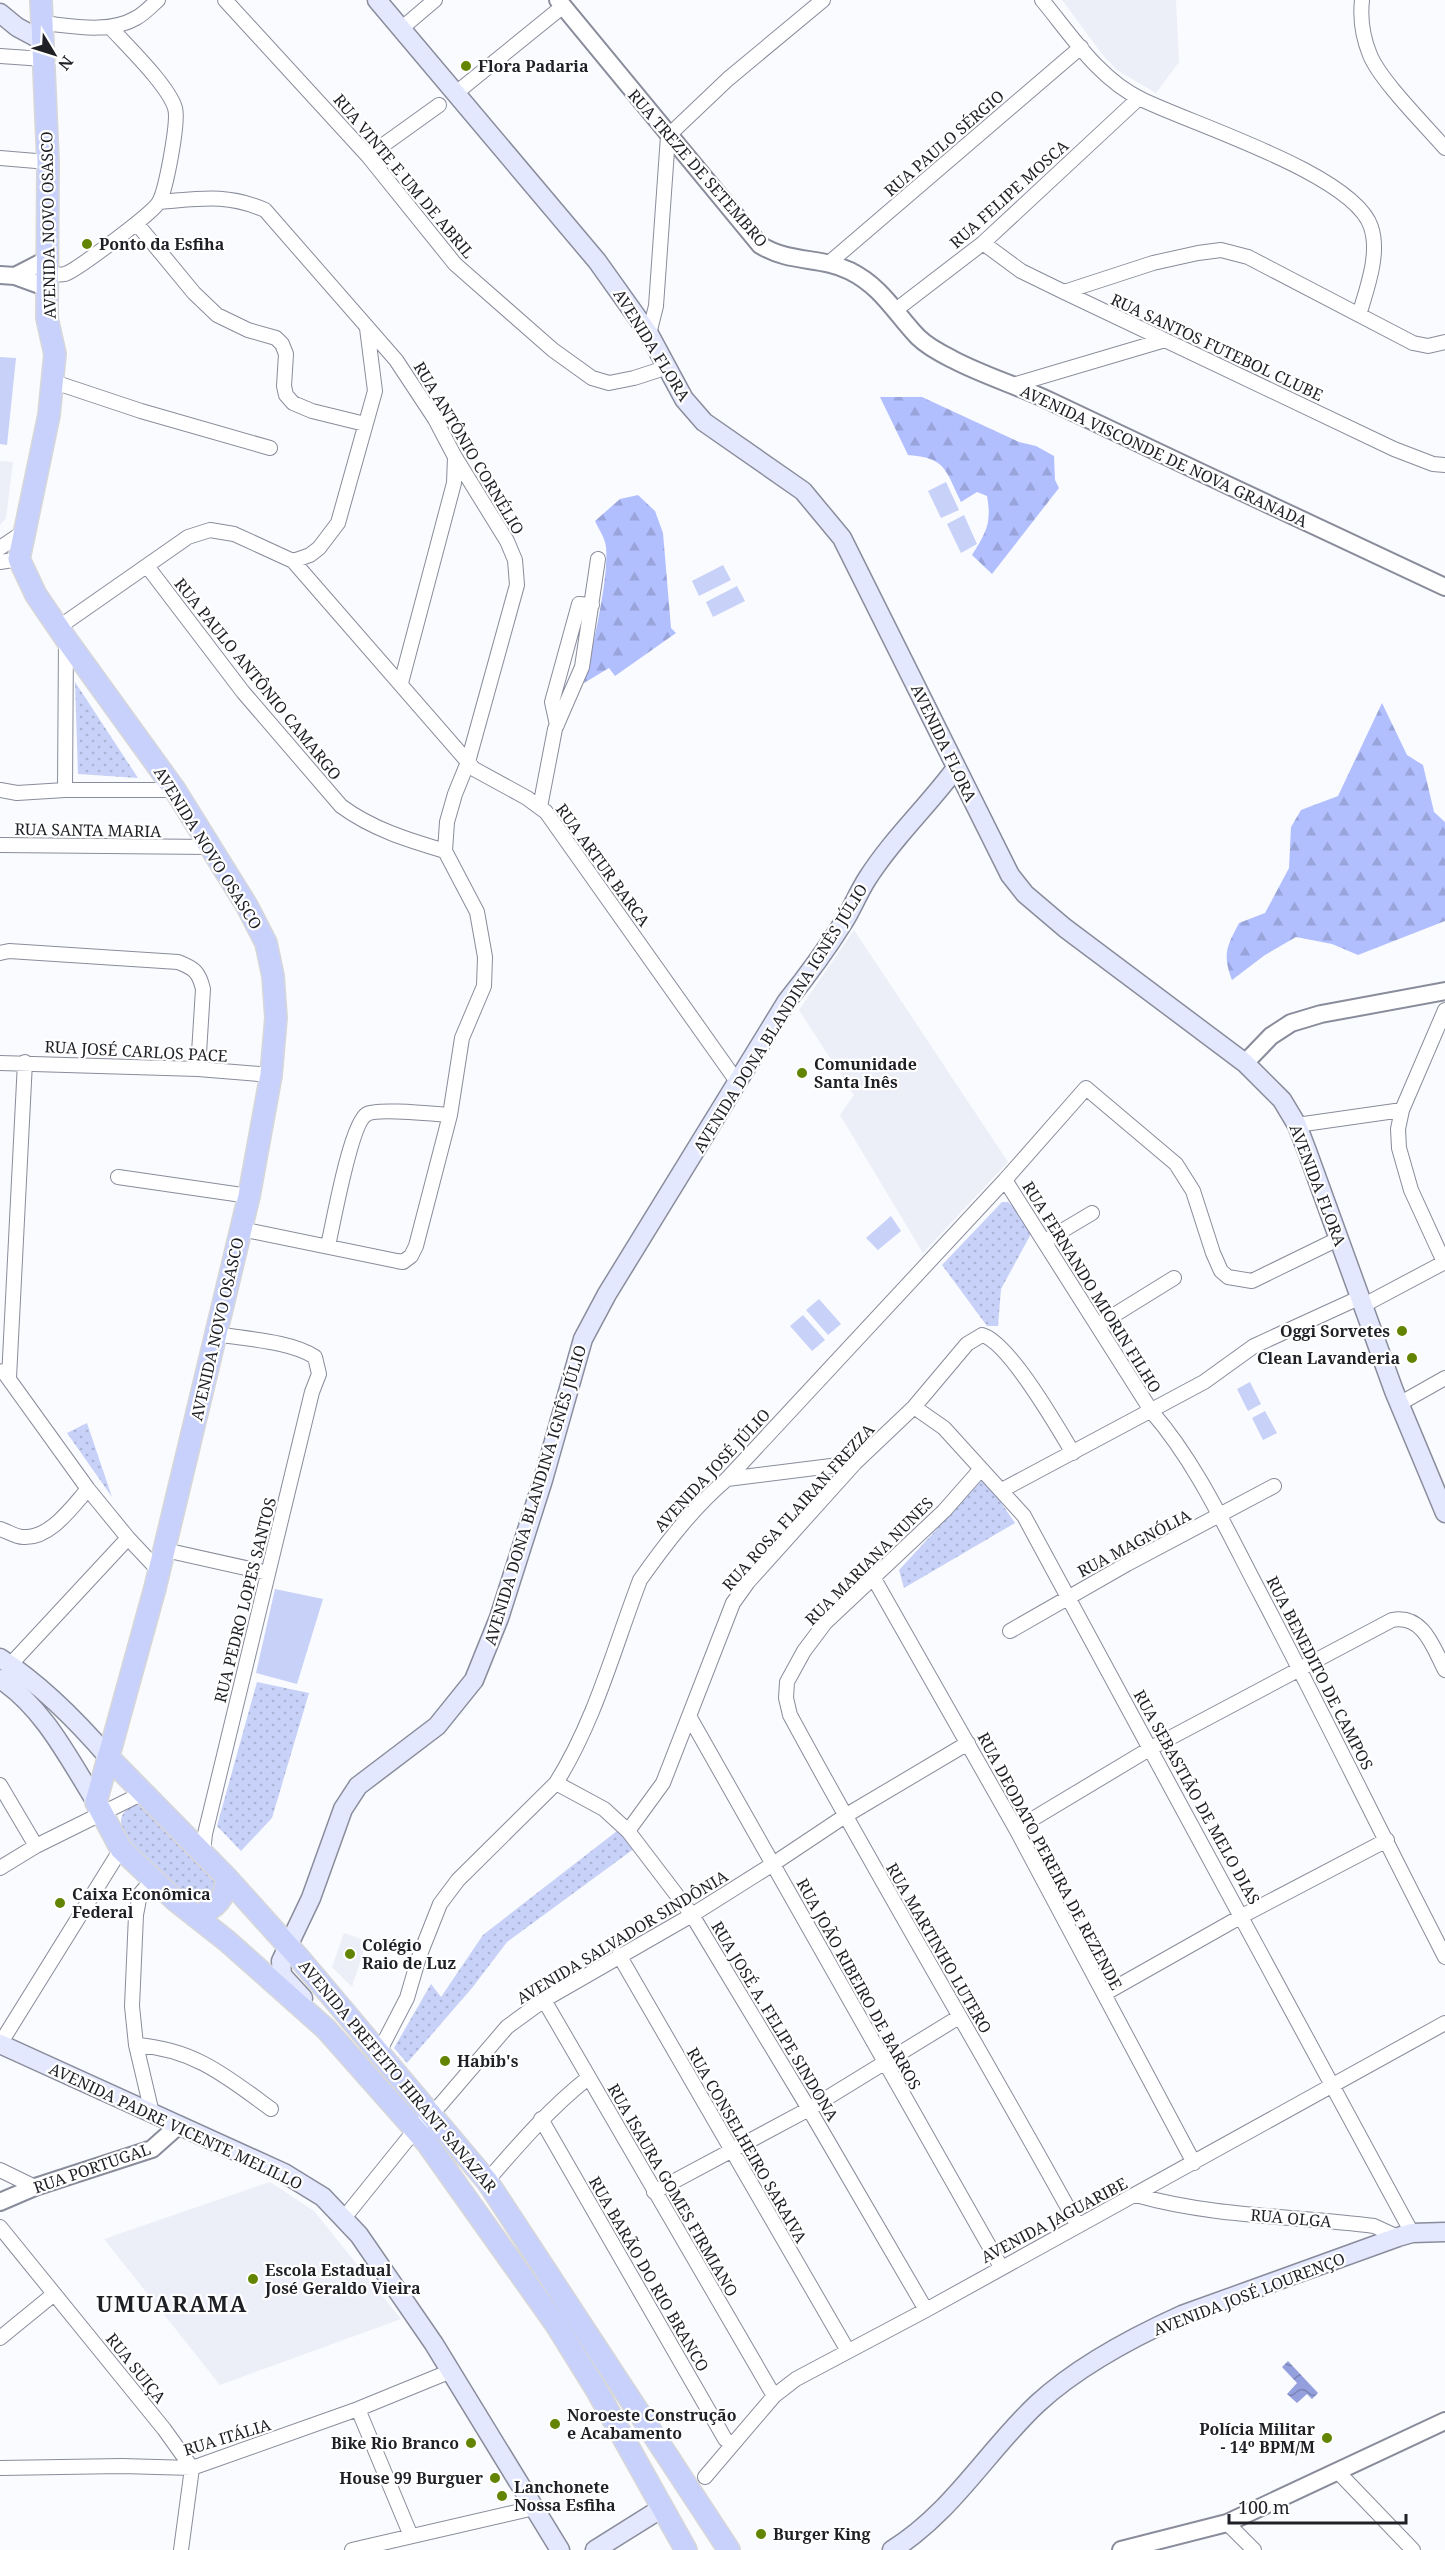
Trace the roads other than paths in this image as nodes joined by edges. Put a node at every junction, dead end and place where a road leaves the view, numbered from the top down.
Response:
1 (41, 0) edge
2 (158, 0) edge
3 (225, 0) edge
4 (377, 0) edge
5 (435, 0) edge
6 (824, 0) edge
7 (1042, 0) edge
8 (1362, 0) edge
9 (560, 3) edge
10 (0, 13) edge
11 (110, 27) junction
12 (402, 28) junction
13 (43, 41) junction
14 (1081, 47) junction
15 (0, 56) edge
16 (456, 93) junction
17 (1139, 98) junction
18 (439, 105) dead end
19 (668, 136) junction
20 (1445, 148) edge
21 (368, 156) junction
22 (0, 158) edge
23 (48, 162) junction
24 (159, 202) junction
25 (137, 224) junction
26 (983, 243) junction
27 (829, 263) junction
28 (47, 274) junction
29 (7, 275) edge
30 (1064, 292) junction
31 (897, 309) junction
32 (1359, 315) junction
33 (366, 326) junction
34 (649, 334) junction
35 (1165, 340) junction
36 (1445, 342) edge
37 (668, 366) junction
38 (54, 382) junction
39 (1013, 385) junction
40 (365, 424) junction
41 (270, 448) dead end
42 (456, 457) junction
43 (1445, 465) edge
44 (25, 531) junction
45 (0, 549) edge
46 (598, 559) dead end
47 (10, 560) edge
48 (293, 561) junction
49 (147, 566) junction
50 (1445, 587) edge
51 (592, 605) junction
52 (62, 633) junction
53 (401, 683) junction
54 (556, 725) junction
55 (468, 762) junction
56 (956, 768) junction
57 (65, 789) junction
58 (0, 790) edge
59 (175, 790) junction
60 (540, 807) junction
61 (0, 845) edge
62 (211, 847) junction
63 (445, 851) junction
64 (5, 952) edge
65 (1445, 991) edge
66 (1445, 1010) edge
67 (2, 1062) edge
68 (25, 1062) junction
69 (1245, 1063) junction
70 (198, 1069) junction
71 (271, 1075) junction
72 (738, 1083) junction
73 (1402, 1110) junction
74 (450, 1115) junction
75 (1297, 1125) junction
76 (118, 1177) dead end
77 (1005, 1180) junction
78 (249, 1196) junction
79 (1092, 1213) dead end
80 (241, 1229) junction
81 (1338, 1239) junction
82 (1045, 1241) junction
83 (328, 1246) junction
84 (1445, 1262) edge
85 (1174, 1278) dead end
86 (1362, 1301) junction
87 (1098, 1325) junction
88 (216, 1334) junction
89 (4, 1373) edge
90 (1445, 1378) edge
91 (1399, 1404) junction
92 (914, 1407) junction
93 (1152, 1412) junction
94 (1073, 1453) junction
95 (855, 1463) junction
96 (981, 1469) junction
97 (727, 1479) junction
98 (1274, 1486) dead end
99 (88, 1489) junction
100 (1002, 1490) junction
101 (1441, 1493) edge
102 (1445, 1513) edge
103 (1220, 1516) junction
104 (0, 1529) edge
105 (128, 1538) junction
106 (165, 1550) junction
107 (159, 1571) junction
108 (268, 1573) junction
109 (873, 1577) junction
110 (1069, 1596) junction
111 (1010, 1631) dead end
112 (3, 1667) edge
113 (1300, 1669) junction
114 (1445, 1670) edge
115 (787, 1682) joint
116 (689, 1716) junction
117 (968, 1743) junction
118 (1151, 1748) junction
119 (108, 1757) junction
120 (556, 1783) junction
121 (0, 1785) edge
122 (142, 1793) junction
123 (99, 1807) junction
124 (845, 1816) junction
125 (1016, 1829) junction
126 (628, 1831) junction
127 (1387, 1840) junction
128 (36, 1846) junction
129 (121, 1849) junction
130 (203, 1853) junction
131 (773, 1864) junction
132 (0, 1868) edge
133 (227, 1878) junction
134 (152, 1880) junction
135 (692, 1915) junction
136 (195, 1916) junction
137 (1242, 1916) junction
138 (288, 1945) junction
139 (619, 1955) junction
140 (1445, 1957) edge
141 (1104, 1994) junction
142 (544, 2000) junction
143 (959, 2017) junction
144 (1445, 2023) edge
145 (326, 2030) junction
146 (0, 2044) edge
147 (136, 2045) junction
148 (379, 2052) junction
149 (883, 2062) junction
150 (588, 2078) junction
151 (1333, 2086) junction
152 (271, 2109) dead end
153 (809, 2109) junction
154 (152, 2113) junction
155 (432, 2114) junction
156 (541, 2119) junction
157 (179, 2125) junction
158 (415, 2130) junction
159 (731, 2151) junction
160 (1194, 2163) junction
161 (0, 2170) edge
162 (487, 2181) junction
163 (34, 2187) junction
164 (654, 2192) junction
165 (1136, 2195) junction
166 (0, 2202) edge
167 (344, 2218) junction
168 (1078, 2226) junction
169 (0, 2227) edge
170 (1445, 2232) edge
171 (1405, 2235) junction
172 (1001, 2267) junction
173 (54, 2294) junction
174 (926, 2310) junction
175 (0, 2338) edge
176 (848, 2351) junction
177 (451, 2371) junction
178 (774, 2396) junction
179 (358, 2409) junction
180 (1444, 2423) edge
181 (731, 2443) junction
182 (0, 2468) edge
183 (192, 2468) junction
184 (1338, 2472) junction
185 (705, 2477) dead end
186 (534, 2508) junction
187 (662, 2508) junction
188 (1227, 2523) junction
189 (411, 2536) junction
190 (181, 2550) edge
191 (352, 2550) edge
192 (560, 2550) edge
193 (595, 2550) edge
194 (686, 2550) edge
195 (723, 2550) edge
196 (729, 2550) edge
197 (892, 2550) edge
198 (1121, 2550) edge
199 (1254, 2550) edge
200 (1413, 2550) edge

1 - 13 main road, AVENIDA NOVO OSASCO
2 - 11 street
3 - 21 street, RUA VINTE E UM DE ABRIL
4 - 12 main road, AVENIDA FLORA
5 - 12 street
6 - 19 street
7 - 14 street
8 - 20 street
9 - 16 street
9 - 19 street, RUA TREZE DE SETEMBRO
10 - 13 main road
11 - 13 street
11 - 24 street
12 - 16 main road, AVENIDA FLORA
13 - 15 street
13 - 23 main road, AVENIDA NOVO OSASCO
14 - 17 street
14 - 27 street, RUA PAULO SÉRGIO
16 - 34 main road, AVENIDA FLORA
17 - 26 street, RUA FELIPE MOSCA
17 - 32 street
18 - 21 street
19 - 27 street, RUA TREZE DE SETEMBRO
19 - 34 street
21 - 37 street, RUA VINTE E UM DE ABRIL
22 - 23 street
23 - 28 main road, AVENIDA NOVO OSASCO
24 - 25 street
24 - 33 street, RUA ANTÔNIO CORNÉLIO
25 - 28 street
25 - 40 street
26 - 30 street, RUA SANTOS FUTEBOL CLUBE
26 - 31 street, RUA FELIPE MOSCA
27 - 31 street, RUA TREZE DE SETEMBRO
28 - 29 street
28 - 29 street
28 - 38 main road, AVENIDA NOVO OSASCO
30 - 32 street
30 - 35 street, RUA SANTOS FUTEBOL CLUBE
31 - 39 street, AVENIDA VISCONDE DE NOVA GRANADA
32 - 36 street
33 - 40 street
33 - 42 street, RUA ANTÔNIO CORNÉLIO
34 - 37 main road, AVENIDA FLORA
35 - 39 street
35 - 43 street, RUA SANTOS FUTEBOL CLUBE
37 - 56 main road, AVENIDA FLORA
38 - 41 street
38 - 44 main road, AVENIDA NOVO OSASCO
39 - 50 street, AVENIDA VISCONDE DE NOVA GRANADA
40 - 48 street
42 - 53 street
42 - 55 street, RUA ANTÔNIO CORNÉLIO
44 - 45 street
44 - 47 main road, AVENIDA NOVO OSASCO
46 - 51 street
47 - 52 main road, AVENIDA NOVO OSASCO
48 - 49 street
48 - 53 street, RUA ARTUR BARCA
49 - 52 street
49 - 63 street, RUA PAULO ANTÔNIO CAMARGO
51 - 54 street
51 - 54 street
52 - 57 street
52 - 59 main road, AVENIDA NOVO OSASCO
53 - 55 street, RUA ARTUR BARCA
54 - 60 street
55 - 60 street, RUA ARTUR BARCA
55 - 63 street, RUA ANTÔNIO CORNÉLIO
56 - 69 main road, AVENIDA FLORA
56 - 72 main road, AVENIDA DONA BLANDINA IGNÊS JÚLIO
57 - 58 street
57 - 59 street
59 - 62 main road, AVENIDA NOVO OSASCO
60 - 72 street, RUA ARTUR BARCA
61 - 62 street, RUA SANTA MARIA
62 - 71 main road, AVENIDA NOVO OSASCO
63 - 74 street
64 - 70 street
65 - 69 street
66 - 73 street
67 - 68 street, RUA JOSÉ CARLOS PACE
68 - 70 street, RUA JOSÉ CARLOS PACE
68 - 89 street
69 - 75 main road, AVENIDA FLORA
70 - 71 street, RUA JOSÉ CARLOS PACE
71 - 78 main road, AVENIDA NOVO OSASCO
72 - 138 main road, AVENIDA DONA BLANDINA IGNÊS JÚLIO
73 - 75 street
73 - 84 street
74 - 83 street
74 - 83 street
75 - 81 main road, AVENIDA FLORA
76 - 78 street
77 - 81 street, AVENIDA JOSÉ JÚLIO
77 - 82 street, RUA FERNANDO MIORIN FILHO
77 - 97 street, AVENIDA JOSÉ JÚLIO
78 - 80 main road, AVENIDA NOVO OSASCO
79 - 82 street
80 - 83 street
80 - 88 main road, AVENIDA NOVO OSASCO
81 - 86 main road, AVENIDA FLORA
82 - 87 street, RUA FERNANDO MIORIN FILHO
84 - 86 street
85 - 87 street
86 - 91 main road, AVENIDA FLORA
86 - 93 street
87 - 93 street, RUA FERNANDO MIORIN FILHO
88 - 106 main road, AVENIDA NOVO OSASCO
88 - 108 street, RUA PEDRO LOPES SANTOS
89 - 99 street
90 - 91 street
91 - 101 main road, AVENIDA FLORA
92 - 94 street, RUA ROSA FLAIRAN FREZZA
92 - 95 street, RUA ROSA FLAIRAN FREZZA
92 - 96 street, RUA SEBASTIÃO DE MELO DIAS
93 - 94 street
93 - 103 street, RUA BENEDITO DE CAMPOS
94 - 100 street
95 - 97 street
95 - 116 street, RUA ROSA FLAIRAN FREZZA
96 - 100 street, RUA SEBASTIÃO DE MELO DIAS
96 - 109 street, RUA MARIANA NUNES
97 - 120 street, AVENIDA JOSÉ JÚLIO
98 - 103 street, RUA MAGNÓLIA
99 - 104 street
99 - 105 street
100 - 110 street, RUA SEBASTIÃO DE MELO DIAS
101 - 102 main road, AVENIDA FLORA
103 - 110 street, RUA MAGNÓLIA
103 - 113 street, RUA BENEDITO DE CAMPOS
105 - 107 street
105 - 112 street
106 - 107 main road, AVENIDA NOVO OSASCO
106 - 108 street
107 - 119 main road, AVENIDA NOVO OSASCO
108 - 130 street, RUA PEDRO LOPES SANTOS
109 - 115 street, RUA MARIANA NUNES
109 - 117 street, RUA DEODATO PEREIRA DE REZENDE
110 - 111 street, RUA MAGNÓLIA
110 - 118 street, RUA SEBASTIÃO DE MELO DIAS
112 - 119 main road, AVENIDA PREFEITO HIRANT SANAZAR
112 - 123 main road, AVENIDA PREFEITO HIRANT SANAZAR
113 - 114 street
113 - 118 street
113 - 127 street, RUA BENEDITO DE CAMPOS
115 - 124 street, RUA MARTINHO LUTERO
116 - 126 street, RUA ROSA FLAIRAN FREZZA
116 - 131 street, RUA JOÃO RIBEIRO DE BARROS
117 - 124 street, AVENIDA SALVADOR SINDÔNIA
117 - 125 street, RUA DEODATO PEREIRA DE REZENDE
118 - 125 street
118 - 137 street, RUA SEBASTIÃO DE MELO DIAS
119 - 122 main road, AVENIDA PREFEITO HIRANT SANAZAR
119 - 123 main road, AVENIDA NOVO OSASCO
120 - 126 street, RUA JOSÉ A. FELIPE SINDONA
120 - 148 street, AVENIDA JOSÉ JÚLIO
121 - 128 street
122 - 123 street
122 - 130 main road, AVENIDA PREFEITO HIRANT SANAZAR
123 - 128 street
123 - 129 main road, AVENIDA PREFEITO HIRANT SANAZAR
124 - 131 street, AVENIDA SALVADOR SINDÔNIA
124 - 143 street, RUA MARTINHO LUTERO
125 - 141 street, RUA DEODATO PEREIRA DE REZENDE
126 - 135 street, RUA JOSÉ A. FELIPE SINDONA
127 - 137 street
127 - 140 street, RUA BENEDITO DE CAMPOS
128 - 132 street
129 - 134 main road, AVENIDA PREFEITO HIRANT SANAZAR
129 - 146 street
130 - 133 main road, AVENIDA PREFEITO HIRANT SANAZAR
131 - 135 street, AVENIDA SALVADOR SINDÔNIA
131 - 149 street, RUA JOÃO RIBEIRO DE BARROS
133 - 136 main road
133 - 138 main road, AVENIDA PREFEITO HIRANT SANAZAR
134 - 136 main road, AVENIDA PREFEITO HIRANT SANAZAR
134 - 147 street
135 - 139 street, AVENIDA SALVADOR SINDÔNIA
135 - 153 street, RUA JOSÉ A. FELIPE SINDONA
136 - 145 main road, AVENIDA PREFEITO HIRANT SANAZAR
137 - 141 street
137 - 151 street, RUA SEBASTIÃO DE MELO DIAS
138 - 145 main road, AVENIDA DONA BLANDINA IGNÊS JÚLIO
138 - 148 main road, AVENIDA PREFEITO HIRANT SANAZAR
139 - 142 street, AVENIDA SALVADOR SINDÔNIA
139 - 159 street, RUA CONSELHEIRO SARAIVA
141 - 160 street, RUA DEODATO PEREIRA DE REZENDE
142 - 150 street, RUA ISAURA GOMES FIRMIANO
142 - 155 street, AVENIDA SALVADOR SINDÔNIA
143 - 149 street
143 - 168 street, RUA MARTINHO LUTERO
144 - 151 street, AVENIDA JAGUARIBE
145 - 158 main road, AVENIDA PREFEITO HIRANT SANAZAR
146 - 154 main road, AVENIDA PADRE VICENTE MELILLO
147 - 152 street
147 - 154 street
148 - 155 main road, AVENIDA PREFEITO HIRANT SANAZAR
149 - 153 street
149 - 172 street, RUA JOÃO RIBEIRO DE BARROS
150 - 156 street
150 - 164 street, RUA ISAURA GOMES FIRMIANO
151 - 160 street, AVENIDA JAGUARIBE
151 - 171 street, RUA SEBASTIÃO DE MELO DIAS
153 - 159 street
153 - 174 street, RUA JOSÉ A. FELIPE SINDONA
154 - 157 main road, AVENIDA PADRE VICENTE MELILLO
155 - 158 street, AVENIDA SALVADOR SINDÔNIA
155 - 162 main road, AVENIDA PREFEITO HIRANT SANAZAR
156 - 162 street
156 - 181 street, RUA BARÃO DO RIO BRANCO
157 - 163 street, RUA PORTUGAL
157 - 167 main road, AVENIDA PADRE VICENTE MELILLO
158 - 167 street, AVENIDA SALVADOR SINDÔNIA
158 - 187 main road, AVENIDA PREFEITO HIRANT SANAZAR
159 - 164 street
159 - 176 street, RUA CONSELHEIRO SARAIVA
160 - 165 street, AVENIDA JAGUARIBE
161 - 163 street
162 - 196 main road, AVENIDA PREFEITO HIRANT SANAZAR
163 - 166 street, RUA PORTUGAL
164 - 178 street, RUA ISAURA GOMES FIRMIANO
165 - 168 street, AVENIDA JAGUARIBE
165 - 171 street, RUA OLGA
167 - 177 main road, AVENIDA PADRE VICENTE MELILLO
168 - 172 street, AVENIDA JAGUARIBE
169 - 173 street, RUA SUIÇA
170 - 171 main road, RUA OLGA
171 - 197 main road, AVENIDA JOSÉ LOURENÇO
172 - 174 street, AVENIDA JAGUARIBE
173 - 175 street
173 - 183 street, RUA SUIÇA
174 - 176 street, AVENIDA JAGUARIBE
176 - 178 street, AVENIDA JAGUARIBE
177 - 179 street, RUA ITÁLIA
177 - 186 main road, AVENIDA PADRE VICENTE MELILLO
178 - 181 street, AVENIDA JAGUARIBE
179 - 183 street, RUA ITÁLIA
179 - 189 street
180 - 184 street
181 - 185 street, AVENIDA JAGUARIBE
182 - 183 street, RUA ITÁLIA
183 - 190 street
184 - 188 street
184 - 200 street
186 - 189 street
186 - 192 main road, AVENIDA PADRE VICENTE MELILLO
187 - 193 main road
187 - 194 main road, AVENIDA PREFEITO HIRANT SANAZAR
187 - 195 main road
188 - 198 street
188 - 199 street
189 - 191 street

